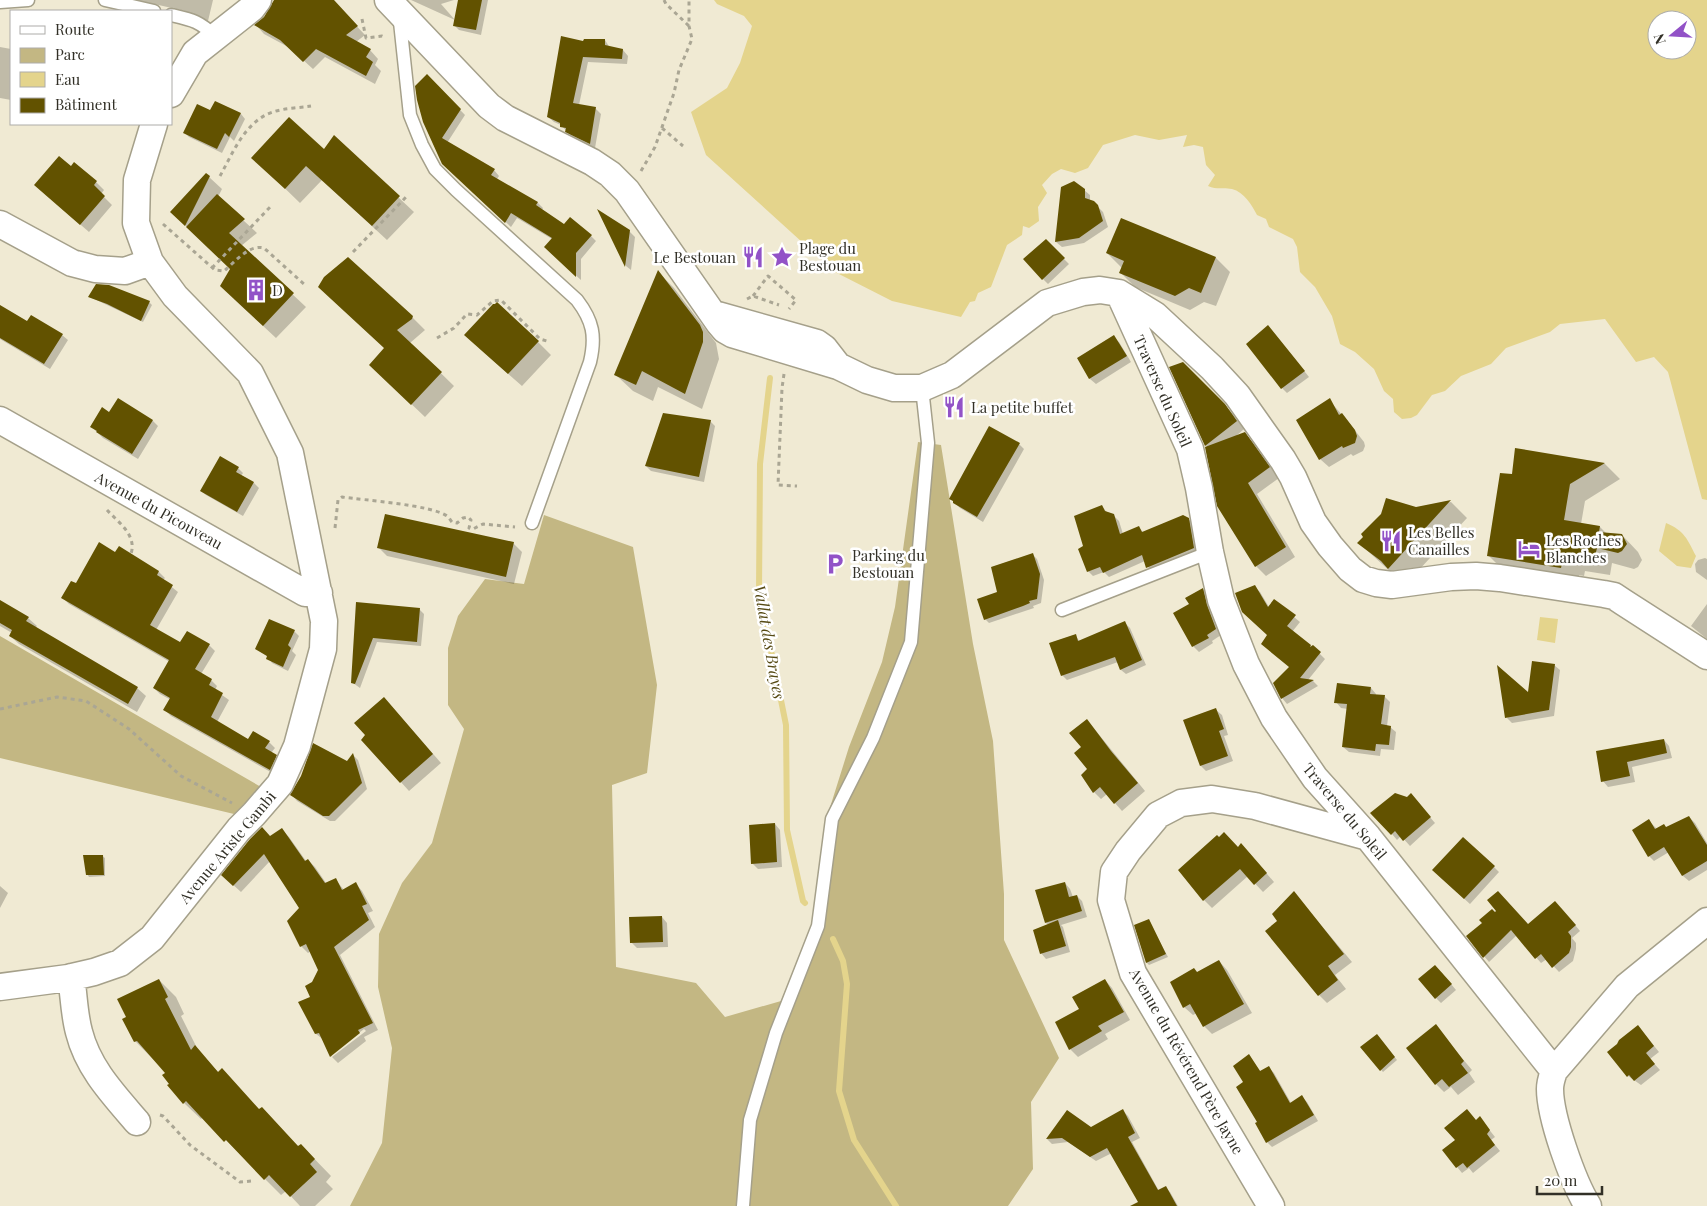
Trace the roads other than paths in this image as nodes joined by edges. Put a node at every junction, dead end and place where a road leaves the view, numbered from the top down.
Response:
1 (28, 0) edge
2 (105, 0) edge
3 (258, 0) edge
4 (0, 2) edge
5 (395, 7) edge
6 (150, 10) edge
7 (172, 15) edge
8 (216, 37) junction
9 (172, 92) edge
10 (154, 125) edge
11 (0, 224) edge
12 (150, 262) junction
13 (1119, 293) junction
14 (922, 388) junction
15 (0, 420) edge
16 (532, 523) dead end
17 (1210, 552) junction
18 (319, 593) junction
19 (1062, 610) dead end
20 (1707, 656) edge
21 (1368, 837) junction
22 (1707, 921) edge
23 (71, 978) junction
24 (0, 987) edge
25 (1554, 1071) junction
26 (137, 1122) road end
27 (742, 1206) edge
28 (1271, 1206) edge
29 (1588, 1206) edge

1 - 4 lane
2 - 6 lane
3 - 8 street
5 - 14 street
5 - 16 lane
7 - 8 lane
8 - 9 street
10 - 12 street, Avenue Ariste Gambi
11 - 12 street
12 - 18 street, Avenue Ariste Gambi
13 - 14 street
13 - 17 street, Traverse du Soleil
13 - 20 street
14 - 27 lane
15 - 18 street, Avenue du Picouveau
17 - 19 lane
17 - 21 street, Traverse du Soleil
18 - 23 street, Avenue Ariste Gambi
21 - 25 street, Traverse du Soleil
21 - 28 street, Avenue du Révérend Père Jayne
22 - 25 street
23 - 24 street, Avenue Ariste Gambi
23 - 26 street
25 - 29 street

